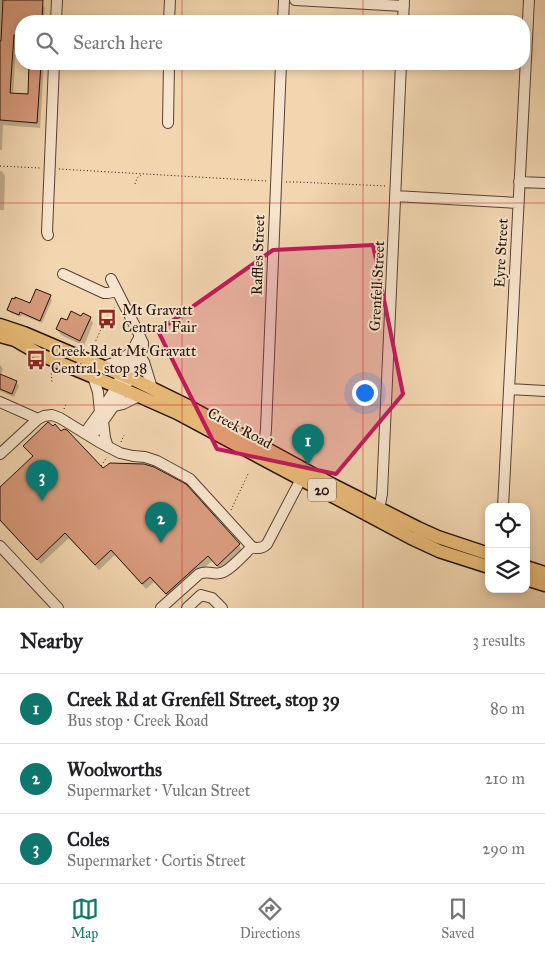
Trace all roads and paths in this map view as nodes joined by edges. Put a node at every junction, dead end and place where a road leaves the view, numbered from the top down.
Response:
1 (57, 0) edge
2 (170, 0) edge
3 (284, 0) edge
4 (295, 0) edge
5 (529, 0) edge
6 (404, 3) edge
7 (56, 15) edge
8 (169, 15) edge
9 (283, 15) edge
10 (528, 15) edge
11 (54, 70) edge
12 (169, 70) edge
13 (281, 70) edge
14 (401, 70) edge
15 (525, 70) edge
16 (168, 123) dead end
17 (0, 166) edge
18 (49, 169) junction
19 (141, 174) junction
20 (268, 181) dead end
21 (286, 182) dead end
22 (519, 182) junction
23 (545, 183) edge
24 (135, 184) dead end
25 (396, 191) junction
26 (518, 203) junction
27 (48, 235) dead end
28 (63, 274) dead end
29 (111, 279) dead end
30 (117, 291) junction
31 (123, 303) junction
32 (0, 325) edge
33 (0, 336) edge
34 (90, 351) dead end
35 (136, 354) junction
36 (103, 367) junction
37 (93, 376) junction
38 (123, 382) junction
39 (152, 388) junction
40 (509, 389) junction
41 (545, 391) edge
42 (140, 396) junction
43 (0, 402) edge
44 (115, 406) junction
45 (102, 417) junction
46 (38, 419) junction
47 (88, 435) junction
48 (124, 435) dead end
49 (261, 446) junction
50 (111, 451) junction
51 (0, 454) edge
52 (101, 466) dead end
53 (249, 472) dead end
54 (301, 479) junction
55 (503, 503) edge
56 (380, 509) junction
57 (227, 519) junction
58 (0, 546) edge
59 (252, 546) junction
60 (485, 553) edge
61 (485, 566) edge
62 (530, 568) edge
63 (545, 573) edge
64 (530, 580) edge
65 (545, 585) edge
66 (58, 608) edge
67 (161, 608) edge
68 (187, 608) edge
69 (222, 608) edge

1 - 7 street
2 - 8 street
3 - 9 street
4 - 6 street
5 - 10 street, Eyre Street
11 - 18 street
12 - 16 street
13 - 49 street, Raffles Street
14 - 25 street, Grenfell Street
15 - 22 street, Eyre Street
17 - 18 path
18 - 19 path
18 - 27 street
19 - 20 path
19 - 24 path
21 - 25 path
22 - 23 street
22 - 26 street, Eyre Street
25 - 26 street
25 - 56 street, Grenfell Street
26 - 40 street, Eyre Street
28 - 30 street
29 - 30 street
30 - 31 street
31 - 34 path
31 - 35 street
32 - 36 main road, Creek Road / 20
33 - 37 main road, Creek Road / 20
35 - 36 street
35 - 38 street
35 - 39 street
36 - 38 main road, Creek Road / 20
37 - 38 main road, Creek Road / 20
37 - 45 street
38 - 39 main road, Creek Road / 20
38 - 42 main road, Creek Road / 20
38 - 44 street
38 - 45 street
39 - 49 main road, Creek Road / 20
40 - 41 street
40 - 55 street, Eyre Street
42 - 44 street
42 - 54 main road, Creek Road / 20
43 - 46 street
44 - 45 street
45 - 47 street
45 - 50 street
46 - 47 street
46 - 51 street
47 - 50 street
48 - 50 path
49 - 56 main road, Creek Road / 20
50 - 52 path
50 - 57 street
53 - 57 path
54 - 59 street
54 - 61 main road, Creek Road / 20
56 - 60 main road, Creek Road / 20
57 - 59 street
58 - 66 street
59 - 67 street
62 - 63 main road
64 - 65 main road
68 - 69 street

